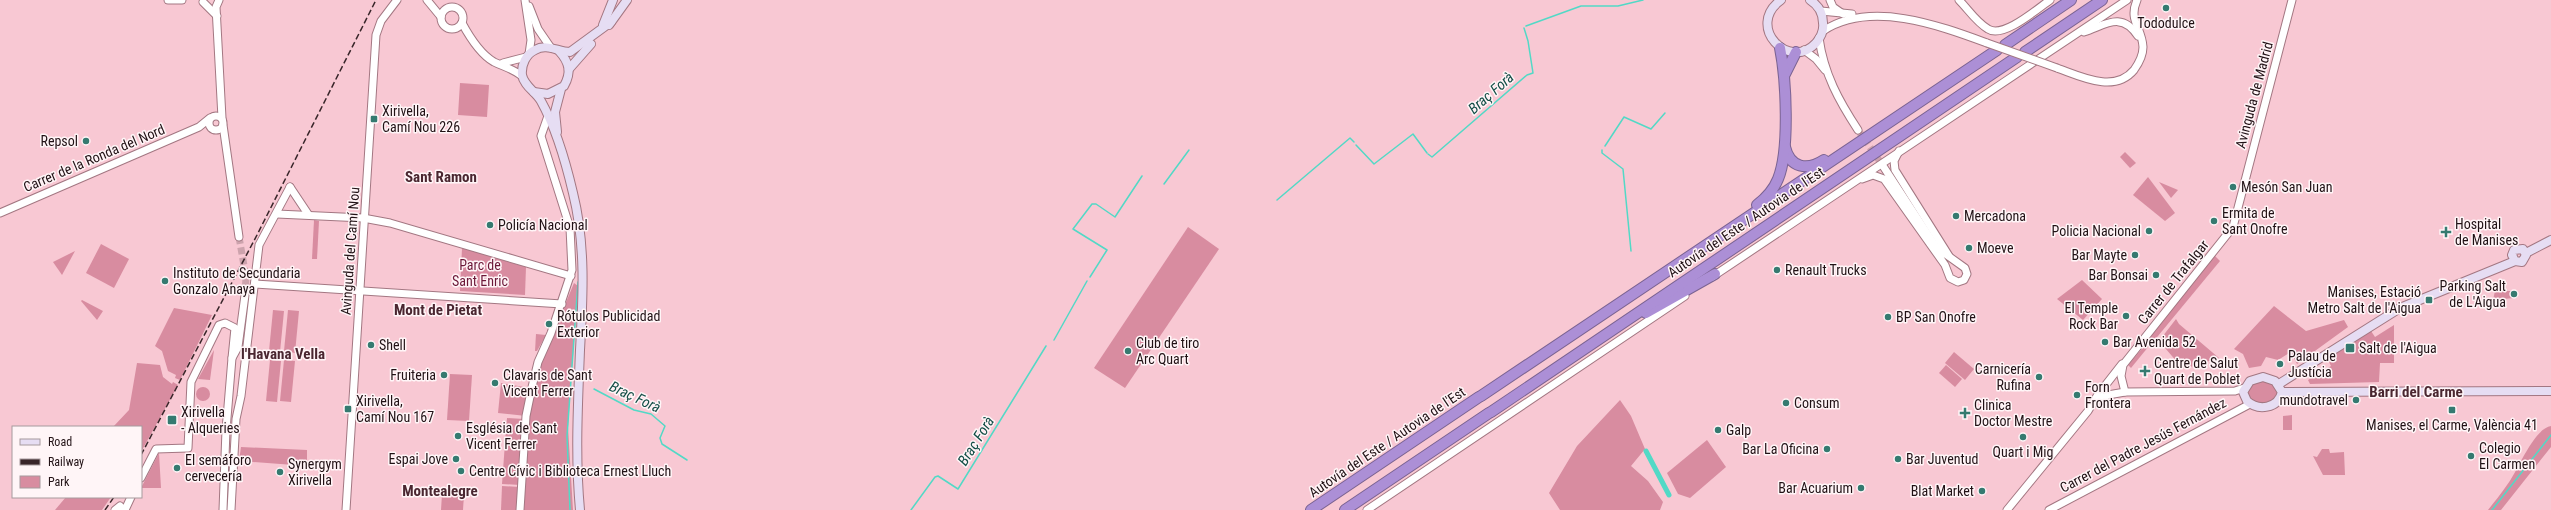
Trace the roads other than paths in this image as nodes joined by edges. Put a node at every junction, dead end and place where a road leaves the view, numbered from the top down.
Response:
1 (168, 0) edge
2 (182, 0) edge
3 (214, 0) edge
4 (219, 0) edge
5 (397, 0) edge
6 (427, 0) edge
7 (431, 0) edge
8 (526, 0) edge
9 (614, 0) edge
10 (627, 0) edge
11 (1781, 0) edge
12 (1810, 0) edge
13 (1830, 0) edge
14 (1959, 0) edge
15 (2050, 0) edge
16 (2071, 0) edge
17 (2102, 0) edge
18 (2127, 0) edge
19 (2138, 0) edge
20 (2292, 0) edge
21 (201, 1) edge
22 (1820, 6) edge
23 (446, 8) junction
24 (1843, 14) junction
25 (1862, 15) junction
26 (441, 16) junction
27 (218, 18) junction
28 (462, 22) junction
29 (611, 22) junction
30 (455, 29) junction
31 (600, 31) junction
32 (2080, 33) junction
33 (1821, 35) junction
34 (468, 36) junction
35 (2142, 41) junction
36 (1780, 48) junction
37 (555, 49) junction
38 (1800, 51) junction
39 (528, 55) junction
40 (501, 63) junction
41 (569, 69) junction
42 (1826, 72) junction
43 (1785, 74) junction
44 (522, 76) junction
45 (561, 89) junction
46 (534, 92) junction
47 (222, 96) junction
48 (548, 116) junction
49 (211, 117) junction
50 (222, 122) junction
51 (199, 127) junction
52 (212, 129) junction
53 (1860, 135) junction
54 (223, 142) junction
55 (1784, 143) junction
56 (559, 149) junction
57 (1899, 151) junction
58 (1883, 166) tunnel mouth
59 (1855, 180) junction
60 (2241, 196) joint
61 (0, 213) edge
62 (277, 214) junction
63 (308, 214) junction
64 (365, 219) junction
65 (239, 237) tunnel mouth
66 (2551, 240) edge
67 (1938, 248) junction
68 (1951, 260) junction
69 (1677, 263) junction
70 (1958, 264) junction
71 (1944, 265) junction
72 (1715, 274) junction
73 (1949, 275) junction
74 (571, 276) junction
75 (255, 284) junction
76 (360, 291) junction
77 (245, 295) tunnel mouth
78 (562, 304) junction
79 (241, 334) junction
80 (1584, 349) junction
81 (245, 352) junction
82 (232, 358) junction
83 (2128, 358) junction
84 (2122, 381) junction
85 (2279, 384) junction
86 (2244, 388) junction
87 (2137, 391) junction
88 (2548, 391) edge
89 (2125, 392) junction
90 (2282, 392) junction
91 (2094, 402) junction
92 (2250, 404) junction
93 (142, 476) edge
94 (130, 498) edge
95 (115, 510) edge
96 (124, 510) edge
97 (223, 510) edge
98 (231, 510) edge
99 (346, 510) edge
100 (520, 510) edge
101 (580, 510) edge
102 (1311, 510) edge
103 (1345, 510) edge
104 (1367, 510) edge
105 (2007, 510) edge
106 (2048, 510) edge

1 - 2 street
3 - 21 street
4 - 27 street
5 - 64 street, Avinguda del Camí Nou
6 - 26 street
7 - 23 street
8 - 37 street
8 - 39 street
9 - 31 main road
10 - 29 main road
11 - 36 main road
12 - 22 main road
13 - 24 street
14 - 15 street
16 - 53 highway, Autovía del Este / Autovia de l'Est
17 - 80 highway, Autovía del Este / Autovia de l'Est
18 - 32 street
19 - 35 street
20 - 60 street, Avinguda de Madrid
21 - 27 street
22 - 24 street
22 - 33 main road
23 - 26 street
23 - 28 street
24 - 25 street
25 - 33 street
25 - 35 street, bridge
26 - 30 street
27 - 47 street
28 - 30 street
28 - 34 street
29 - 31 main road
29 - 41 main road
30 - 34 street
31 - 37 main road
32 - 35 street
32 - 57 street
33 - 38 main road
33 - 42 street
34 - 40 street
36 - 38 main road
36 - 43 highway
37 - 39 main road
37 - 41 main road
38 - 42 street
38 - 43 highway
39 - 40 street
39 - 44 main road
40 - 44 street
41 - 45 main road
42 - 53 street
43 - 55 highway
44 - 46 main road
45 - 46 main road
45 - 56 main road
46 - 48 main road
47 - 49 street
47 - 50 street
48 - 56 main road
48 - 74 street
49 - 50 street
49 - 51 street, Carrer de la Ronda del Nord
49 - 52 street
50 - 52 street
50 - 54 street
51 - 52 street, Carrer de la Ronda del Nord
51 - 61 street, Carrer de la Ronda del Nord
52 - 54 street
53 - 55 highway
53 - 69 highway, Autovía del Este / Autovia de l'Est
54 - 65 street
55 - 69 highway
56 - 101 main road
57 - 59 street
57 - 68 street
58 - 67 street
59 - 71 street
59 - 72 street
60 - 83 street, Carrer de Trafalgar
62 - 63 street
62 - 63 street
62 - 75 street
63 - 64 street
64 - 74 street
64 - 76 street, Avinguda del Camí Nou
66 - 85 main road
67 - 68 street
67 - 71 street
68 - 70 street
69 - 102 highway, Autovía del Este / Autovia de l'Est
70 - 73 street
70 - 73 street
71 - 73 street
72 - 80 highway
72 - 104 street
74 - 78 street
75 - 76 street
75 - 81 street
76 - 78 street
76 - 99 street, Avinguda del Camí Nou
77 - 79 street
78 - 100 street
79 - 81 street
79 - 82 street
80 - 103 highway, Autovía del Este / Autovia de l'Est
81 - 98 street
82 - 93 street
82 - 97 street
83 - 84 street, Carrer de Trafalgar
83 - 91 street, Carrer de Trafalgar
84 - 87 street
84 - 89 street, Carrer de Trafalgar
85 - 86 main road
85 - 90 main road
86 - 87 street
86 - 92 main road
87 - 89 street
88 - 90 main road
89 - 91 street
90 - 92 main road
91 - 105 street, Carrer de Trafalgar
92 - 106 street, Carrer del Padre Jesús Fernández
94 - 96 street
95 - 96 street

